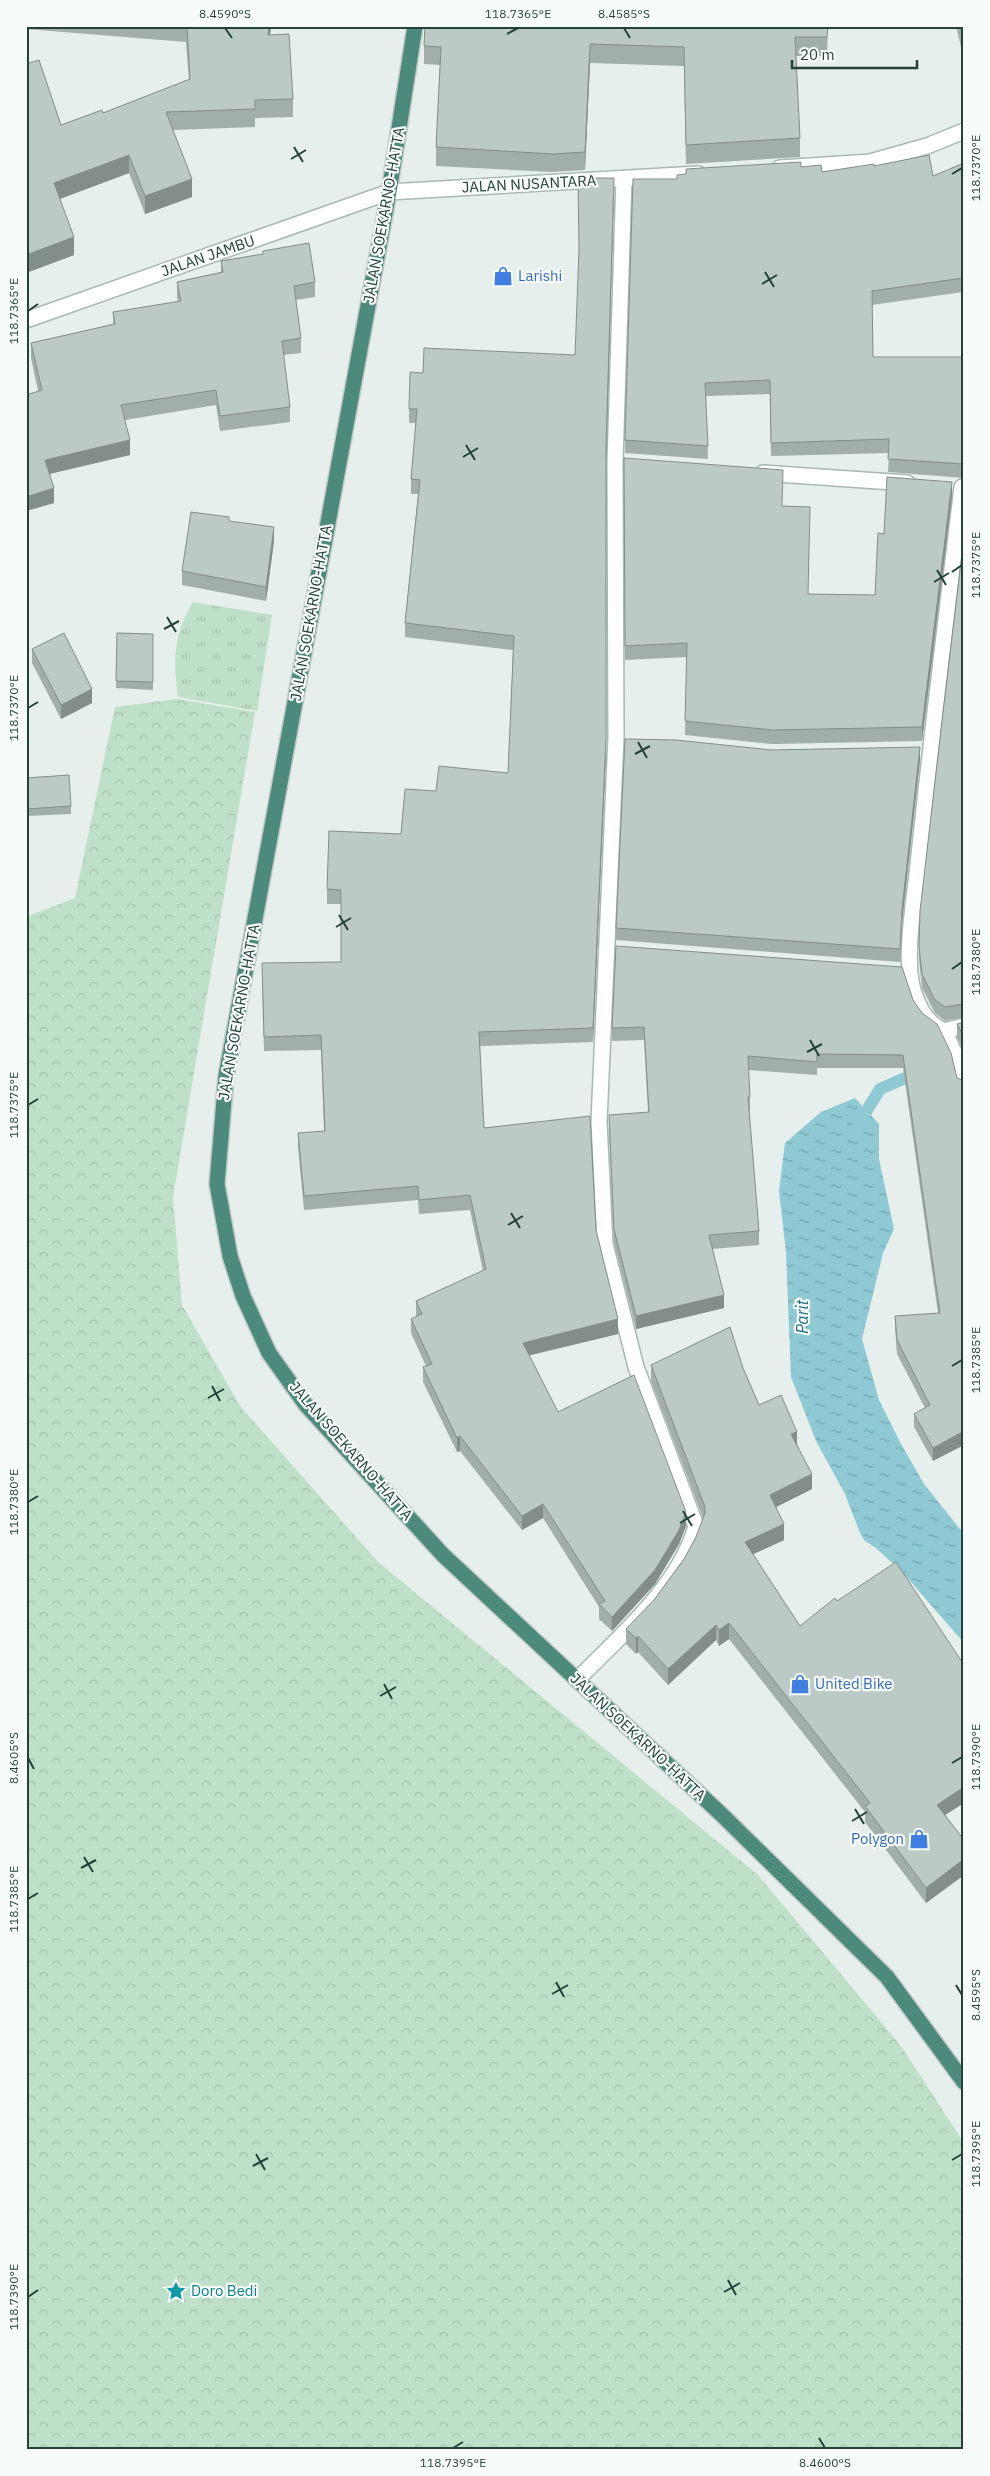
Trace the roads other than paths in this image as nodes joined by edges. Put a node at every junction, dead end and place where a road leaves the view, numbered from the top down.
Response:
1 (415, 26) edge
2 (964, 131) edge
3 (762, 169) edge
4 (712, 172) edge
5 (624, 179) junction
6 (389, 192) junction
7 (26, 320) edge
8 (744, 472) edge
9 (922, 484) edge
10 (942, 486) edge
11 (963, 487) edge
12 (606, 949) junction
13 (626, 950) edge
14 (891, 970) edge
15 (911, 972) junction
16 (964, 1026) edge
17 (944, 1031) junction
18 (964, 1086) edge
19 (577, 1680) junction
20 (964, 2082) edge

1 - 6 highway, JALAN SOEKARNO-HATTA
2 - 3 street
4 - 5 street, JALAN NUSANTARA
5 - 6 street, JALAN NUSANTARA
5 - 12 street
6 - 7 street, JALAN JAMBU
6 - 19 highway, JALAN SOEKARNO-HATTA
8 - 9 street
10 - 11 street
11 - 15 street
12 - 13 street
12 - 19 street
14 - 15 street
15 - 17 street
16 - 17 street
17 - 18 street
19 - 20 highway, JALAN SOEKARNO-HATTA

